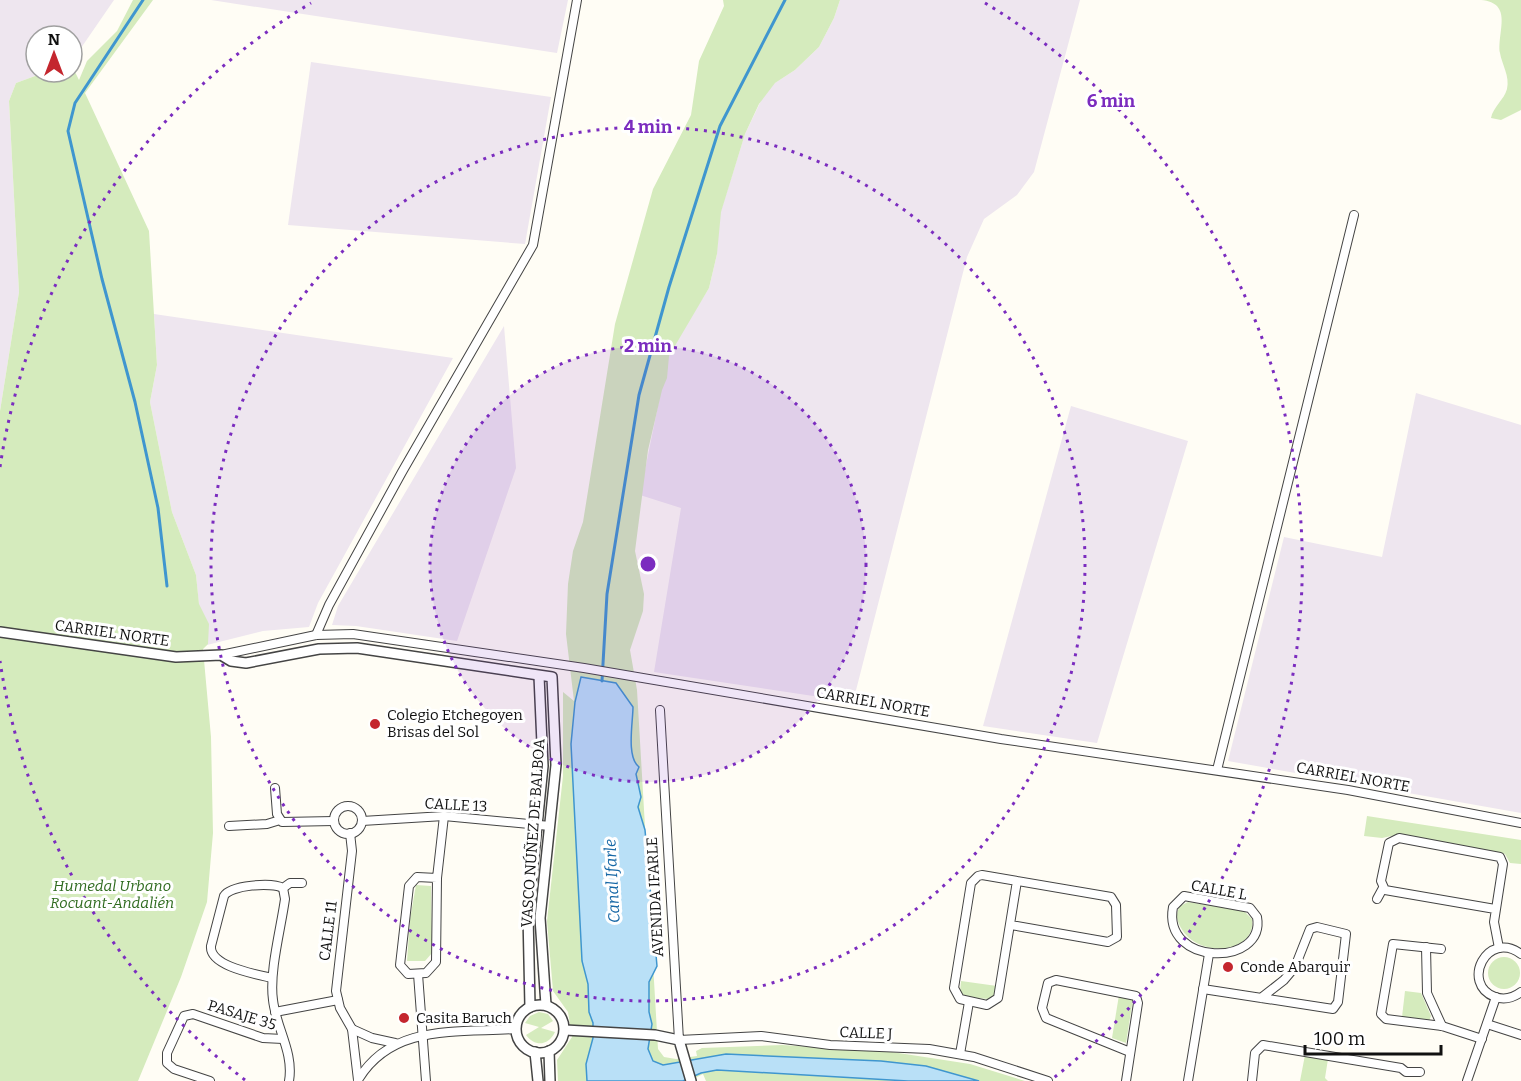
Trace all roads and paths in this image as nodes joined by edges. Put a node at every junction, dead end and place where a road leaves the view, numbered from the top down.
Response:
1 (577, 0) edge
2 (1354, 215) dead end
3 (0, 632) edge
4 (316, 636) junction
5 (220, 655) junction
6 (551, 664) junction
7 (539, 676) junction
8 (552, 677) junction
9 (660, 710) dead end
10 (1216, 770) junction
11 (275, 788) dead end
12 (444, 816) junction
13 (280, 820) junction
14 (334, 821) junction
15 (362, 821) junction
16 (1521, 823) edge
17 (537, 824) junction
18 (230, 826) dead end
19 (550, 826) junction
20 (350, 833) junction
21 (437, 878) junction
22 (1017, 881) junction
23 (302, 883) dead end
24 (283, 888) junction
25 (1383, 888) junction
26 (1377, 899) dead end
27 (1495, 909) junction
28 (1011, 925) junction
29 (1426, 947) junction
30 (1499, 948) junction
31 (1441, 949) dead end
32 (1209, 954) junction
33 (1521, 954) edge
34 (418, 974) junction
35 (272, 978) junction
36 (1203, 989) junction
37 (1521, 992) edge
38 (1496, 997) junction
39 (1261, 998) junction
40 (338, 1000) junction
41 (969, 1002) junction
42 (546, 1005) junction
43 (530, 1007) junction
44 (275, 1012) junction
45 (1487, 1024) junction
46 (1442, 1026) junction
47 (352, 1029) junction
48 (516, 1029) junction
49 (565, 1030) junction
50 (1521, 1035) edge
51 (423, 1036) junction
52 (283, 1039) junction
53 (1482, 1039) junction
54 (680, 1040) junction
55 (395, 1043) junction
56 (549, 1051) junction
57 (535, 1052) junction
58 (1130, 1052) junction
59 (960, 1054) junction
60 (1420, 1072) dead end
61 (1406, 1077) edge
62 (210, 1081) edge
63 (289, 1081) edge
64 (358, 1081) edge
65 (426, 1081) edge
66 (538, 1081) edge
67 (550, 1081) edge
68 (691, 1081) edge
69 (1048, 1081) edge
70 (1126, 1081) edge
71 (1188, 1081) edge
72 (1252, 1081) edge
73 (1467, 1081) edge

1 - 4 street
2 - 10 street
3 - 5 street, CARRIEL NORTE
4 - 5 street, CARRIEL NORTE
4 - 6 street, CARRIEL NORTE
5 - 7 street, CARRIEL NORTE
6 - 8 street, VASCO NÚÑEZ DE BALBOA
6 - 10 street, CARRIEL NORTE
7 - 8 street, CARRIEL NORTE
7 - 17 street, VASCO NÚÑEZ DE BALBOA
8 - 19 street, VASCO NÚÑEZ DE BALBOA
9 - 54 street, AVENIDA IFARLE
10 - 16 street, CARRIEL NORTE
11 - 13 street
12 - 15 street, CALLE 13
12 - 17 street, CALLE 13
12 - 21 street
13 - 14 street
13 - 18 street
14 - 15 street
14 - 20 street
15 - 20 street
17 - 19 street, CALLE 13
17 - 43 street, VASCO NÚÑEZ DE BALBOA
19 - 42 street, VASCO NÚÑEZ DE BALBOA
20 - 40 street, CALLE 11
21 - 34 street
21 - 34 street
22 - 28 street
22 - 28 street
22 - 41 street
23 - 24 street
24 - 35 street
24 - 35 street
25 - 26 street
25 - 27 street
25 - 27 street
27 - 30 street
28 - 41 street
29 - 31 street
29 - 46 street
29 - 46 street
30 - 33 street
30 - 38 street
32 - 32 street, CALLE L
32 - 36 street
34 - 51 street
35 - 44 street
36 - 39 street
36 - 71 street
37 - 38 street
38 - 45 street
39 - 39 street
40 - 44 street
40 - 47 street, CALLE 11
41 - 59 street
42 - 43 street
42 - 49 street
43 - 48 street
44 - 52 street
45 - 50 street
45 - 53 street
46 - 53 street
47 - 55 street
47 - 64 street, CALLE 11
48 - 51 street
48 - 57 street
49 - 54 street
49 - 56 street
51 - 55 street
51 - 65 street
52 - 62 street, PASAJE 35
52 - 63 street
53 - 73 street
54 - 59 street, CALLE J
54 - 68 street, AVENIDA IFARLE
55 - 64 street
56 - 57 street
56 - 67 street
57 - 66 street
58 - 58 street
58 - 70 street
59 - 69 street, CALLE J
60 - 61 street
61 - 72 street

